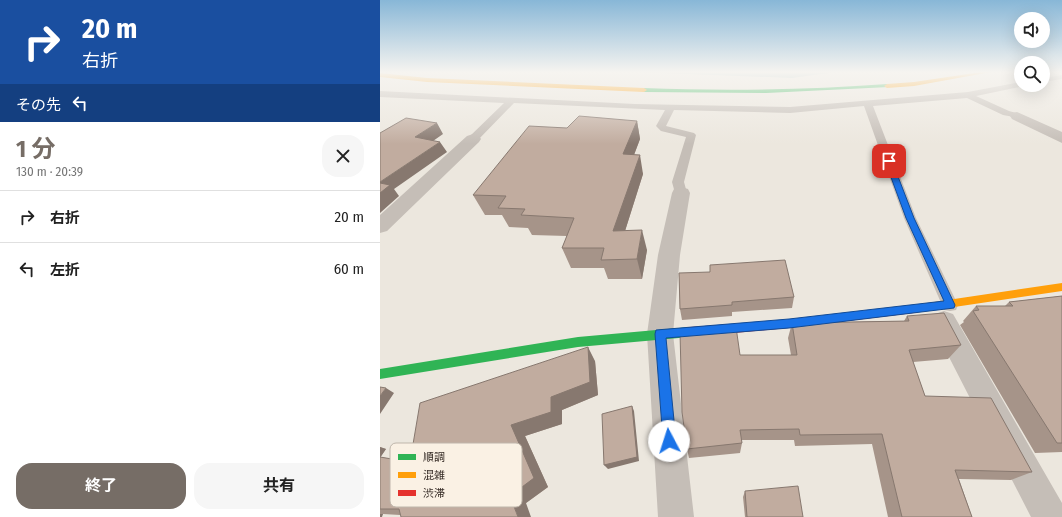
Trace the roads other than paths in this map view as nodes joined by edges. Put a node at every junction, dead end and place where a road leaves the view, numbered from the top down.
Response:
1 (420, 96) edge
2 (955, 96) edge
3 (970, 96) edge
4 (511, 101) junction
5 (868, 104) junction
6 (671, 108) junction
7 (1017, 116) joint
8 (1062, 138) edge
9 (473, 139) joint
10 (681, 193) joint
11 (380, 226) edge
12 (1062, 287) edge
13 (943, 306) junction
14 (660, 334) junction
15 (380, 374) edge
16 (676, 517) edge
17 (1050, 517) edge

1 - 4 lane
2 - 5 lane
3 - 7 lane
4 - 6 lane
4 - 9 lane
5 - 6 lane
5 - 13 lane
6 - 10 lane
7 - 8 street
9 - 11 street
10 - 14 street
12 - 13 main road
13 - 14 main road
13 - 17 street
14 - 15 main road
14 - 16 street

